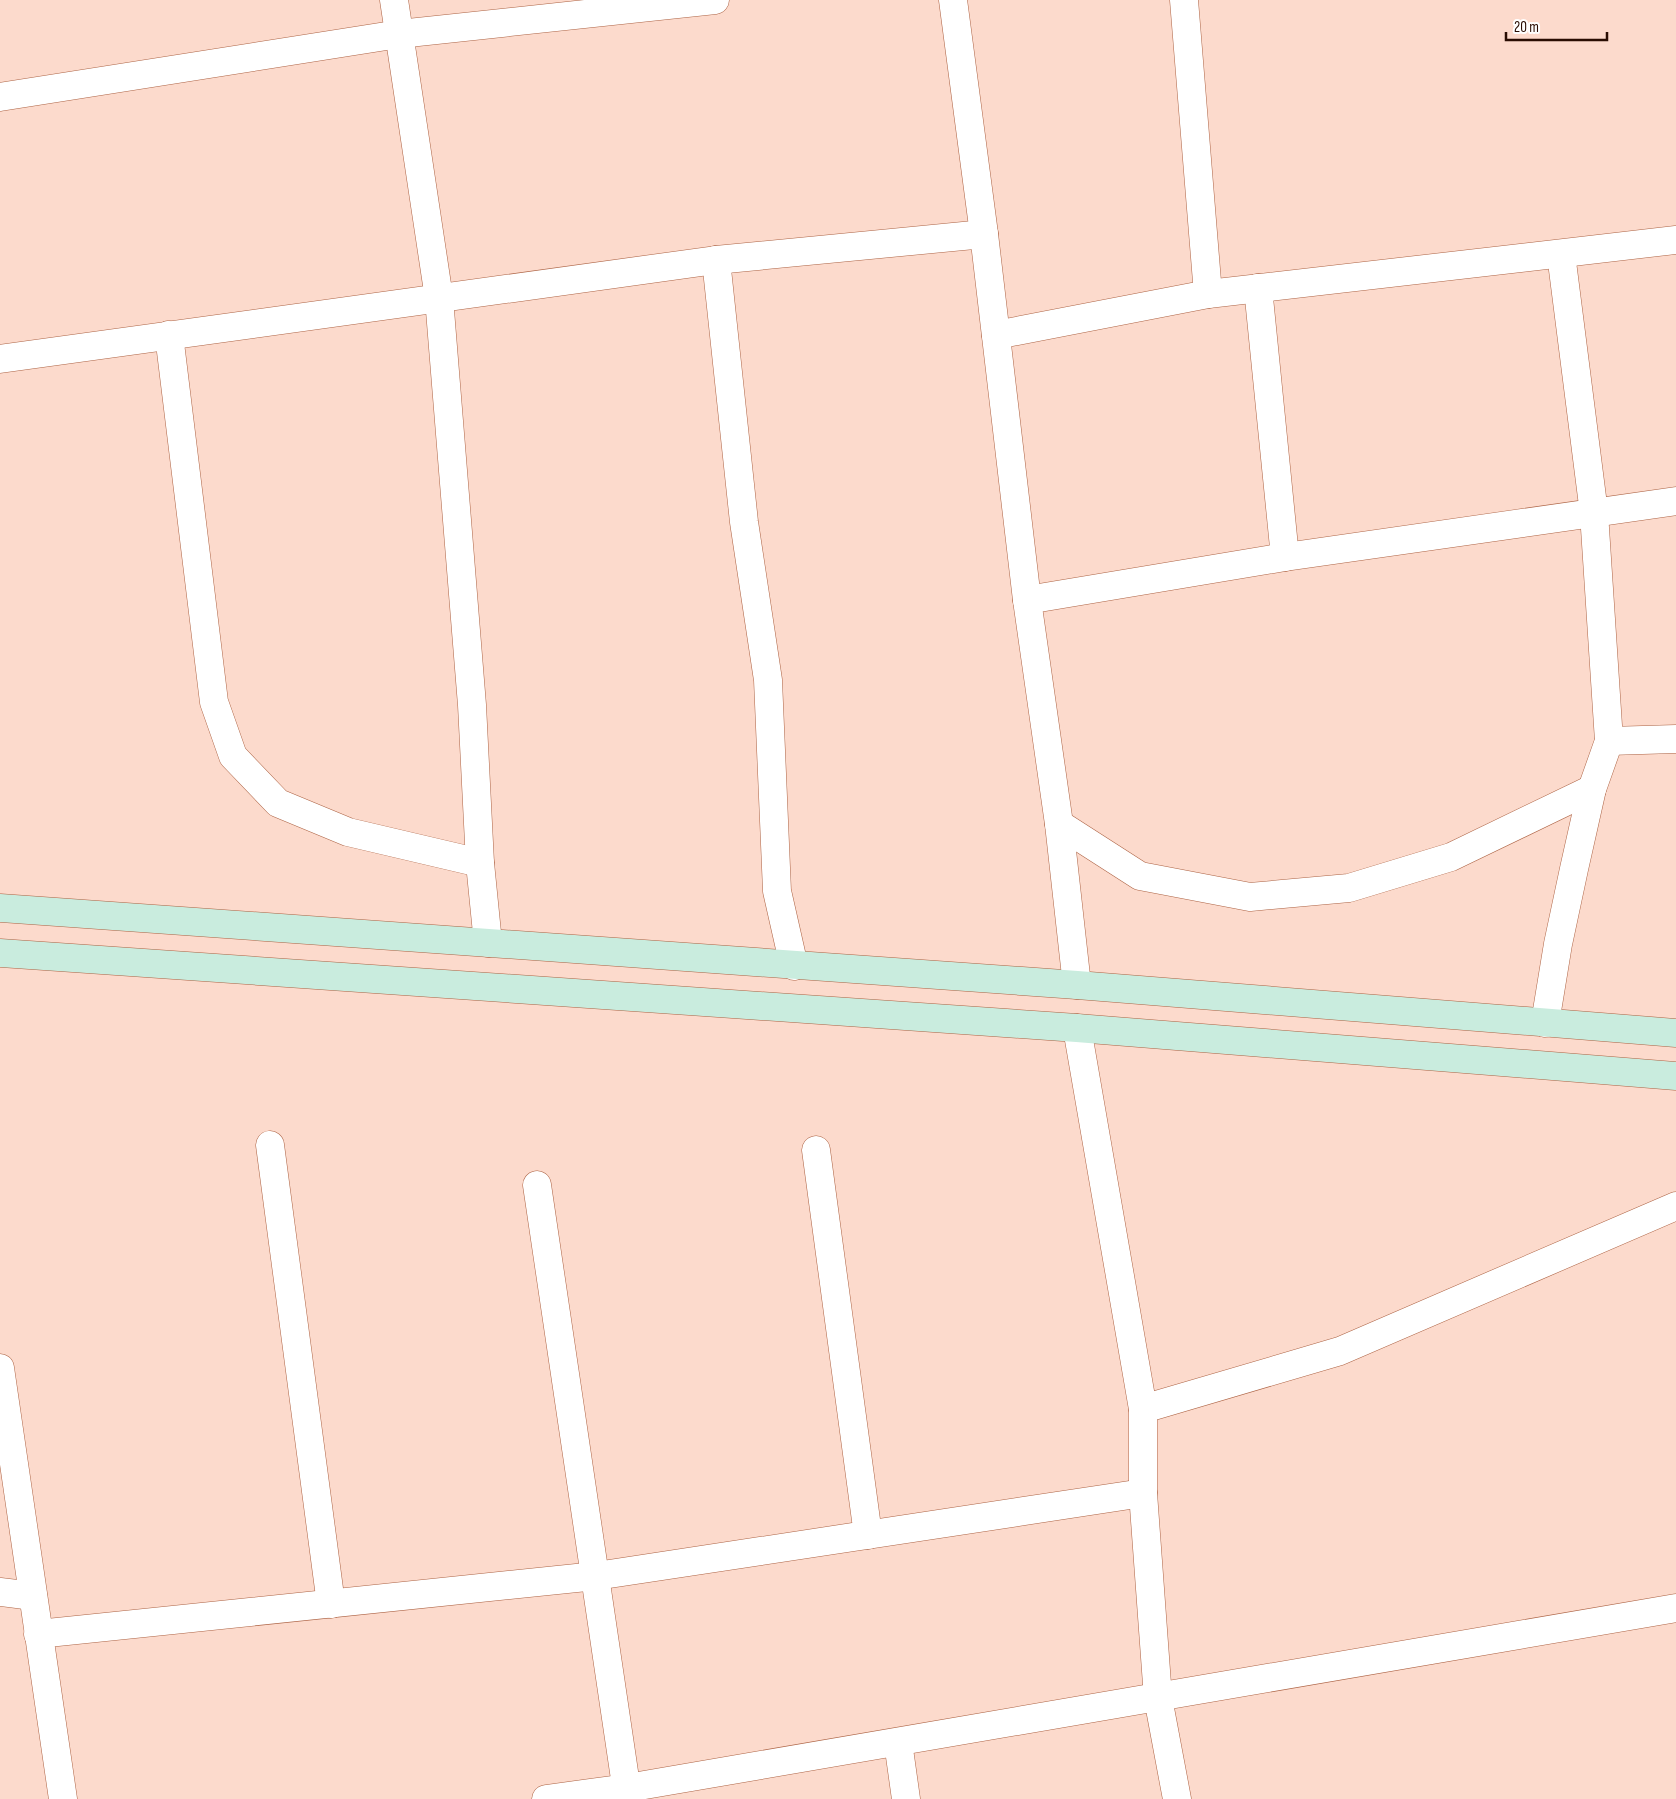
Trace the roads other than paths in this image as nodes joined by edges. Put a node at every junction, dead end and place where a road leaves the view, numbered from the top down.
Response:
1 (394, 0) edge
2 (715, 0) edge
3 (953, 0) edge
4 (1184, 0) edge
5 (399, 34) junction
6 (0, 97) edge
7 (984, 234) junction
8 (1676, 240) edge
9 (1562, 254) junction
10 (716, 260) junction
11 (1258, 288) junction
12 (1208, 294) junction
13 (439, 298) junction
14 (169, 335) junction
15 (996, 335) junction
16 (0, 359) edge
17 (1676, 501) edge
18 (1594, 512) junction
19 (1285, 557) junction
20 (1027, 600) junction
21 (1676, 739) edge
22 (1609, 741) junction
23 (1592, 789) junction
24 (1059, 824) junction
25 (480, 864) junction
26 (0, 908) edge
27 (488, 943) junction
28 (0, 952) edge
29 (794, 966) junction
30 (1077, 984) junction
31 (1545, 1023) junction
32 (1077, 1028) junction
33 (1676, 1033) edge
34 (1676, 1076) edge
35 (270, 1145) dead end
36 (816, 1150) dead end
37 (537, 1185) dead end
38 (1676, 1206) edge
39 (0, 1368) edge
40 (1142, 1409) junction
41 (1142, 1493) junction
42 (868, 1535) junction
43 (596, 1576) junction
44 (0, 1592) edge
45 (33, 1596) junction
46 (331, 1604) junction
47 (1676, 1608) edge
48 (38, 1634) junction
49 (1158, 1698) junction
50 (898, 1742) junction
51 (628, 1794) edge
52 (63, 1799) edge
53 (546, 1799) edge
54 (906, 1799) edge
55 (1177, 1799) edge

1 - 5 street
2 - 5 street
3 - 7 street
4 - 12 street
5 - 6 street
5 - 13 street
7 - 10 street
7 - 15 street
8 - 9 street
9 - 11 street
9 - 18 street
10 - 13 street
10 - 29 street
11 - 12 street
11 - 19 street
12 - 15 street
13 - 14 street
13 - 25 street
14 - 16 street
14 - 25 street
15 - 20 street
17 - 18 street
18 - 19 street
18 - 22 street
19 - 20 street
20 - 24 street
21 - 22 street
22 - 23 street
23 - 24 street
23 - 31 street
24 - 30 street
25 - 27 street
26 - 27 street
27 - 29 street
28 - 32 street
29 - 30 street
30 - 31 street
31 - 33 street
32 - 34 street
32 - 40 street
35 - 46 street
36 - 42 street
37 - 43 street
38 - 40 street
39 - 45 street
40 - 41 street
41 - 42 street
41 - 49 street
42 - 43 street
43 - 46 street
43 - 51 street
44 - 45 street
45 - 48 street
46 - 48 street
47 - 49 street
48 - 52 street
49 - 50 street
49 - 55 street
50 - 51 street
50 - 54 street
51 - 53 street

